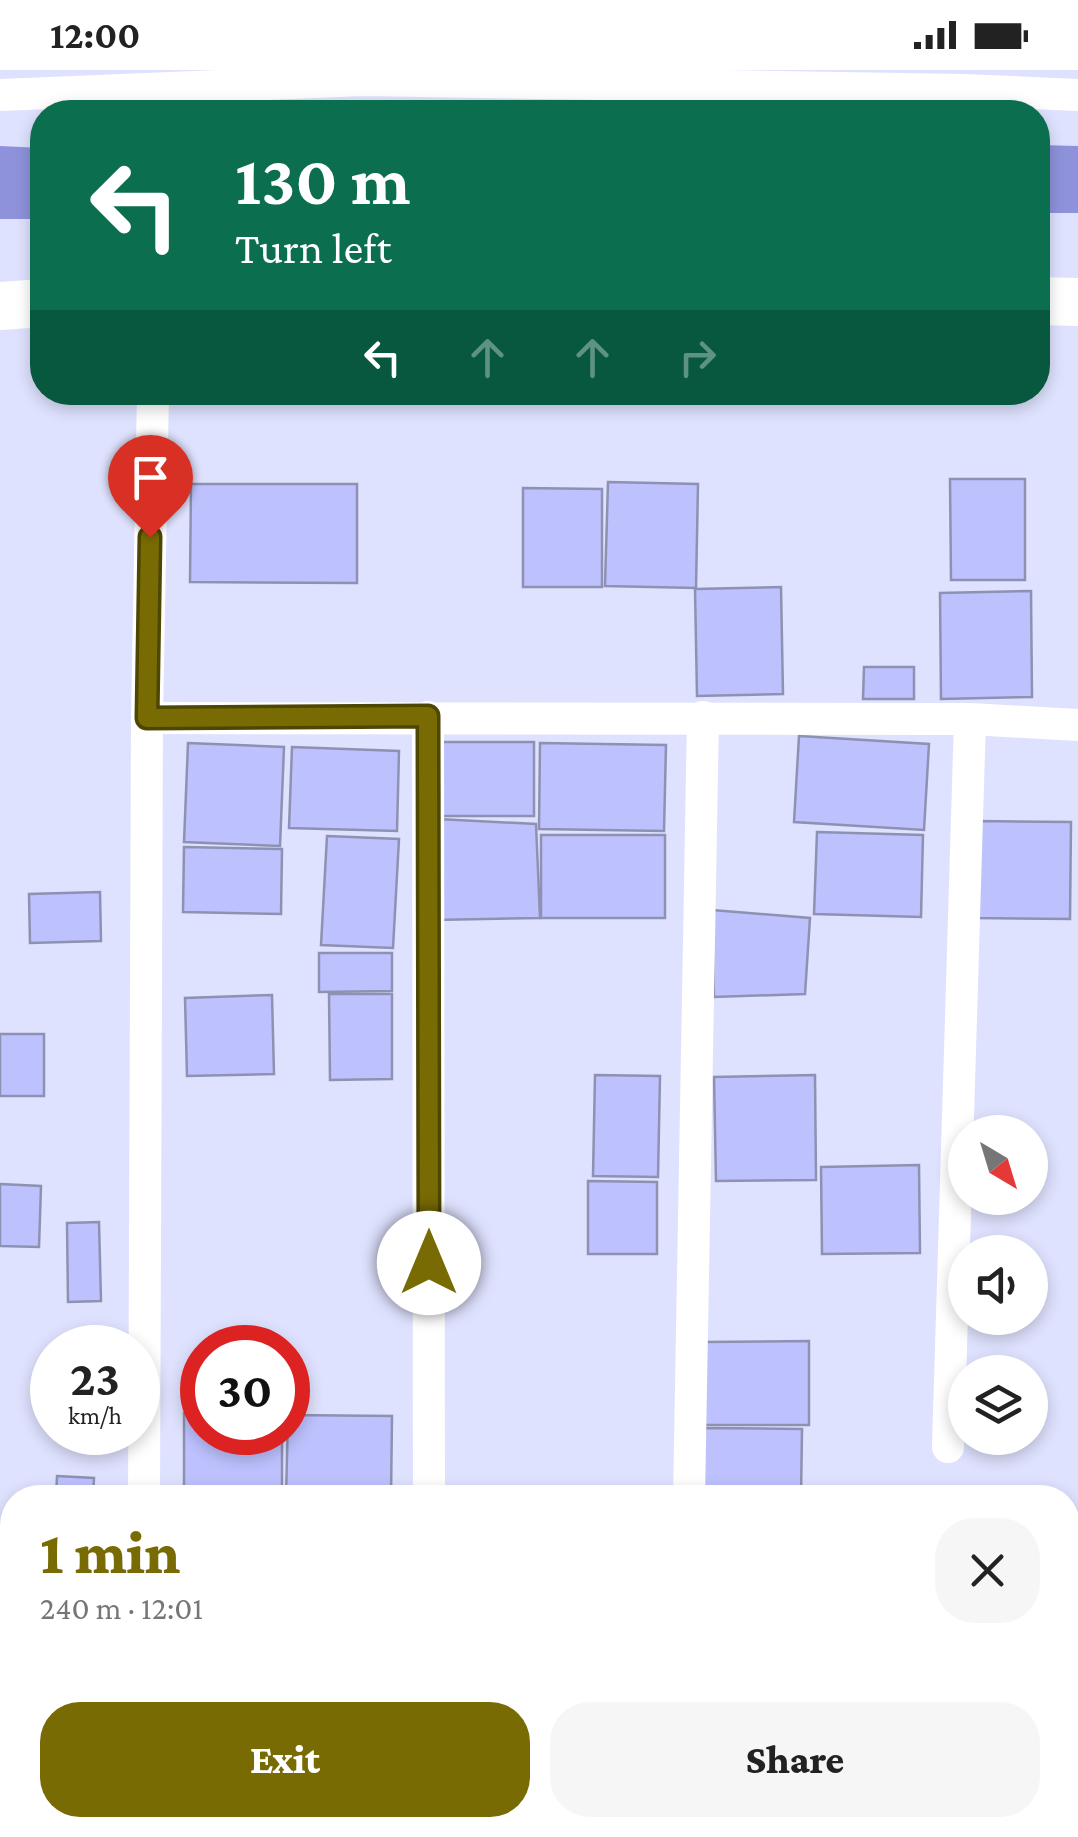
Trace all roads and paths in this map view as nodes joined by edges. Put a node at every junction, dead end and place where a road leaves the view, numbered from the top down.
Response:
1 (364, 75) edge
2 (674, 78) edge
3 (966, 80) edge
4 (47, 82) edge
5 (0, 94) edge
6 (1078, 96) edge
7 (1050, 301) edge
8 (1078, 302) edge
9 (30, 305) edge
10 (0, 306) edge
11 (153, 405) edge
12 (428, 716) junction
13 (147, 718) junction
14 (703, 718) junction
15 (970, 718) junction
16 (1078, 725) edge
17 (951, 1355) edge
18 (144, 1485) edge
19 (429, 1485) edge
20 (688, 1485) edge

1 - 2 street
1 - 4 street
2 - 3 street
3 - 6 street
4 - 5 street
7 - 8 main road
9 - 10 main road
11 - 13 street
12 - 13 street
12 - 14 street
12 - 19 street
13 - 18 street
14 - 15 street
14 - 20 street
15 - 16 street
15 - 17 street

